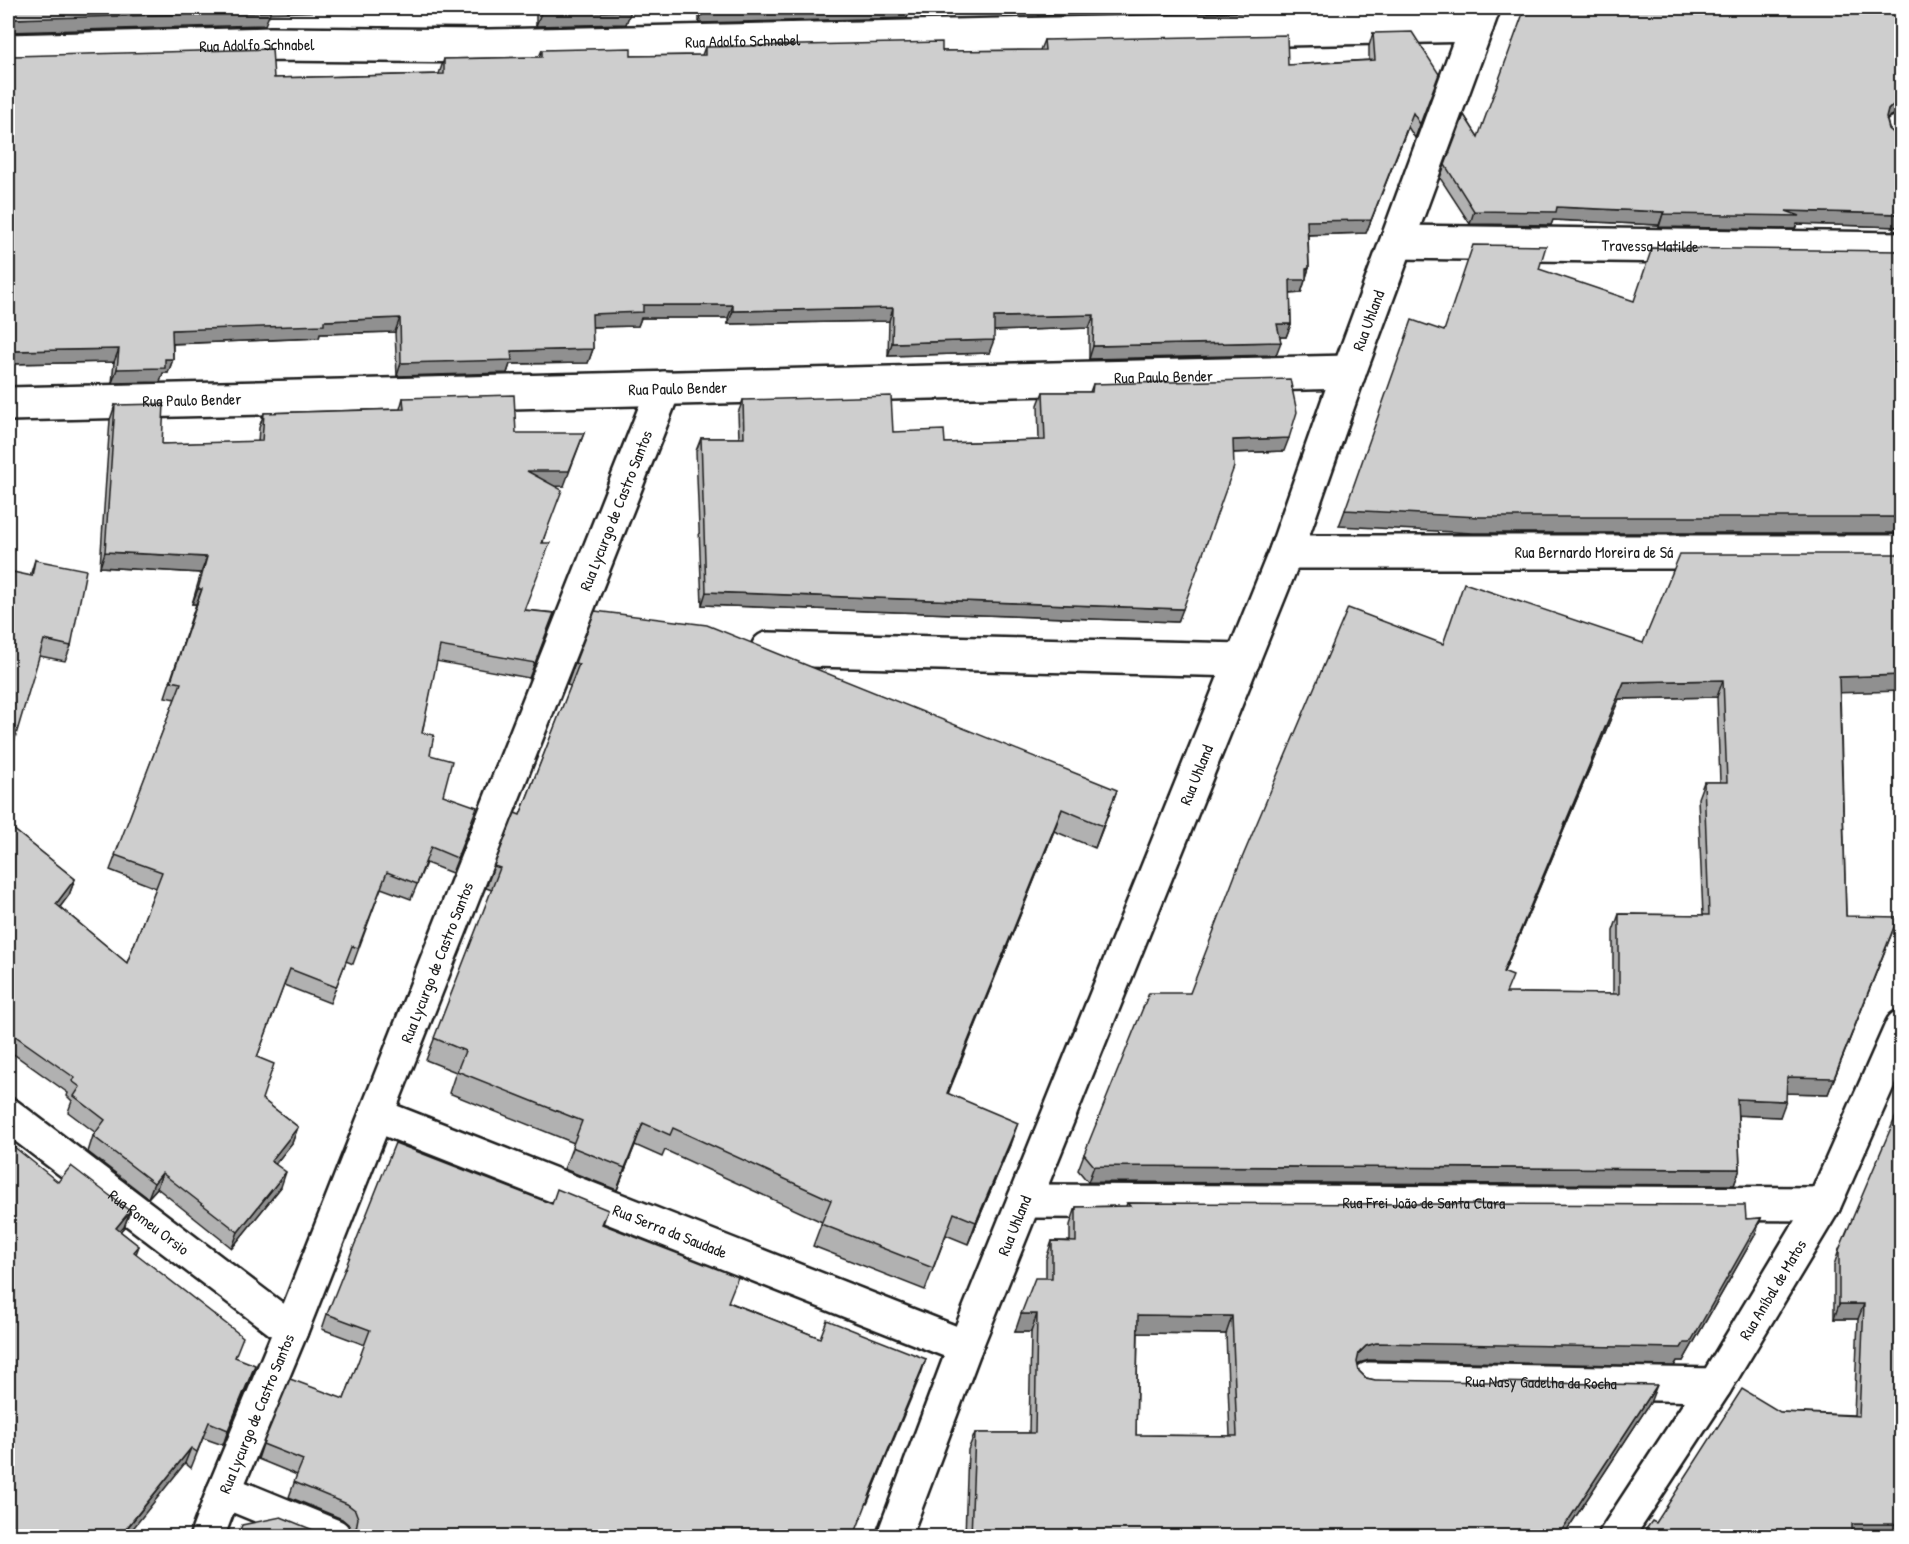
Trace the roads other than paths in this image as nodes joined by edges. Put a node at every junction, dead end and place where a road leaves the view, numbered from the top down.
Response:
1 (1480, 16) edge
2 (8, 51) edge
3 (1398, 242) junction
4 (1902, 249) edge
5 (1349, 372) junction
6 (664, 388) junction
7 (8, 404) edge
8 (1286, 552) junction
9 (1902, 552) edge
10 (768, 649) edge
11 (1243, 660) junction
12 (1902, 1027) edge
13 (8, 1115) edge
14 (376, 1115) junction
15 (1024, 1201) junction
16 (1824, 1204) junction
17 (291, 1330) junction
18 (965, 1347) junction
19 (1369, 1379) edge
20 (1715, 1385) junction
21 (224, 1491) junction
22 (207, 1536) edge
23 (334, 1536) edge
24 (894, 1536) edge
25 (1616, 1536) edge

1 - 2 street, Rua Adolfo Schnabel
1 - 3 street, Rua Uhland
3 - 4 street, Travessa Matilde
3 - 5 street, Rua Uhland
5 - 6 street, Rua Paulo Bender
5 - 8 street, Rua Uhland
6 - 7 street, Rua Paulo Bender
6 - 14 street, Rua Lycurgo de Castro Santos
8 - 9 street, Rua Bernardo Moreira de Sá
8 - 11 street, Rua Uhland
10 - 11 street
11 - 15 street, Rua Uhland
12 - 16 street, Rua Aníbal de Matos
13 - 17 street, Rua Romeu Orsio
14 - 17 street, Rua Lycurgo de Castro Santos
14 - 18 street, Rua Serra da Saudade
15 - 16 street, Rua Frei João de Santa Clara
15 - 18 street, Rua Uhland
16 - 20 street, Rua Aníbal de Matos
17 - 21 street, Rua Lycurgo de Castro Santos
18 - 24 street, Rua Uhland
19 - 20 street, Rua Nasy Gadelha da Rocha
20 - 25 street, Rua Aníbal de Matos
21 - 22 street, Rua Lycurgo de Castro Santos
21 - 23 street

